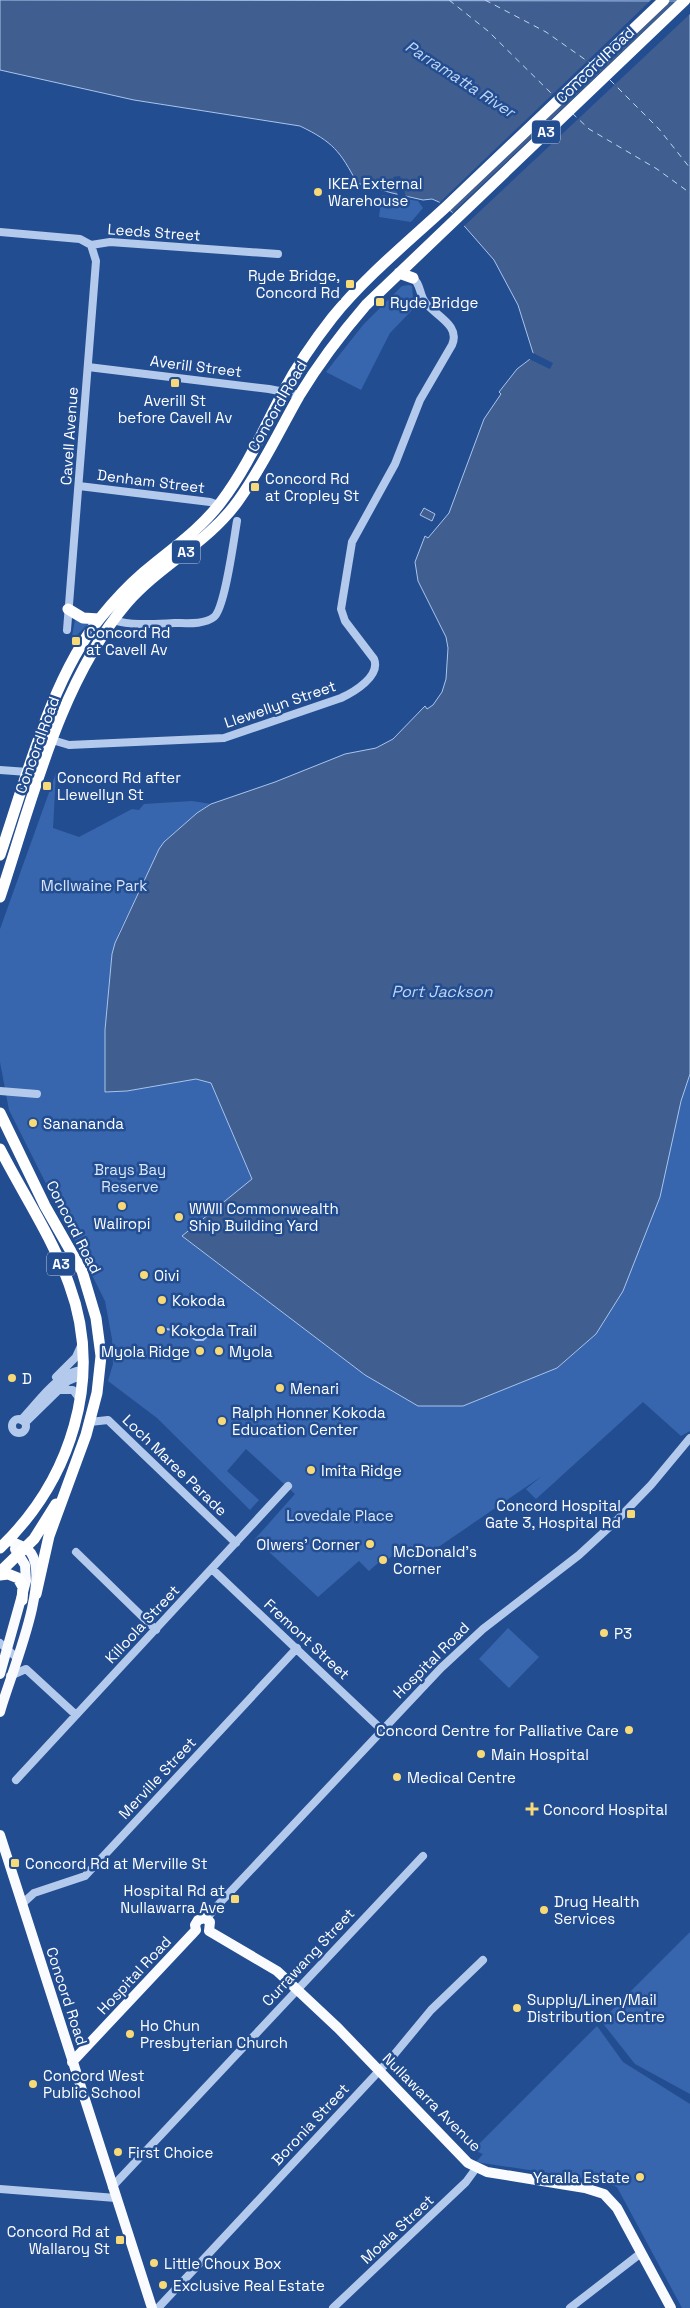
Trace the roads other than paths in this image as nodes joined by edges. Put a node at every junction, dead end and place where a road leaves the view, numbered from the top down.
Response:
1 (664, 0) edge
2 (685, 0) edge
3 (0, 232) edge
4 (91, 245) junction
5 (278, 254) dead end
6 (399, 273) junction
7 (413, 278) joint
8 (88, 368) junction
9 (284, 391) junction
10 (300, 395) junction
11 (80, 486) junction
12 (219, 505) junction
13 (234, 506) junction
14 (237, 521) joint
15 (68, 609) junction
16 (99, 619) junction
17 (113, 620) junction
18 (67, 630) dead end
19 (40, 736) junction
20 (53, 741) junction
21 (0, 770) edge
22 (28, 772) junction
23 (0, 855) edge
24 (0, 896) edge
25 (0, 1091) edge
26 (37, 1094) dead end
27 (0, 1113) edge
28 (0, 1149) edge
29 (82, 1341) junction
30 (83, 1374) junction
31 (99, 1377) junction
32 (59, 1390) junction
33 (39, 1401) junction
34 (81, 1401) junction
35 (90, 1422) junction
36 (690, 1438) edge
37 (72, 1477) junction
38 (288, 1486) dead end
39 (236, 1543) junction
40 (4, 1544) edge
41 (23, 1551) junction
42 (76, 1552) dead end
43 (212, 1569) junction
44 (0, 1574) edge
45 (36, 1594) junction
46 (22, 1600) junction
47 (156, 1630) junction
48 (4, 1646) edge
49 (297, 1648) junction
50 (16, 1657) junction
51 (5, 1675) edge
52 (0, 1712) edge
53 (76, 1716) junction
54 (382, 1730) junction
55 (16, 1780) dead end
56 (0, 1835) edge
57 (423, 1856) dead end
58 (22, 1904) junction
59 (207, 1919) junction
60 (196, 1930) junction
61 (209, 1931) junction
62 (483, 1960) dead end
63 (296, 1989) junction
64 (72, 2062) junction
65 (379, 2070) junction
66 (477, 2167) junction
67 (112, 2187) junction
68 (0, 2190) edge
69 (116, 2198) junction
70 (642, 2253) junction
71 (152, 2308) edge
72 (158, 2308) edge
73 (333, 2308) edge
74 (570, 2308) edge
75 (671, 2308) edge

1 - 9 highway, Concord Road / A3
2 - 6 highway, Concord Road / A3
3 - 4 street, Leeds Street
4 - 5 street, Leeds Street
4 - 8 street, Cavell Avenue
6 - 7 highway
6 - 10 highway, Concord Road / A3
7 - 20 street, Llewellyn Street
8 - 9 street, Averill Street
8 - 11 street, Cavell Avenue
9 - 10 street, Averill Street
9 - 12 highway, Concord Road / A3
10 - 13 highway, Concord Road / A3
11 - 12 street, Denham Street
11 - 15 street, Cavell Avenue
12 - 16 highway, Concord Road / A3
13 - 14 highway
13 - 17 highway, Concord Road / A3
14 - 17 street
15 - 16 highway
15 - 18 street, Cavell Avenue
16 - 19 highway, Concord Road / A3
17 - 20 highway, Concord Road / A3
19 - 20 street, Llewellyn Street
19 - 22 highway, Concord Road / A3
20 - 24 highway, Concord Road / A3
21 - 22 street
22 - 23 highway, Concord Road / A3
25 - 26 street
27 - 31 highway, Concord Road / A3
28 - 29 highway, Concord Road / A3
29 - 30 highway, Concord Road / A3
29 - 33 street
30 - 31 highway
30 - 32 street
30 - 33 street
30 - 34 highway, Concord Road / A3
31 - 35 highway, Concord Road / A3
32 - 33 street
32 - 34 street
34 - 40 highway, Concord Road / A3
35 - 37 highway, Concord Road / A3
35 - 39 street, Loch Maree Parade
36 - 54 street, Hospital Road
37 - 41 highway, A3
37 - 45 highway
38 - 39 street, Killoola Street
39 - 43 street, Killoola Street
40 - 41 main road, Concord Road
41 - 44 highway, A3
41 - 45 main road
41 - 46 main road
42 - 47 street
43 - 47 street, Killoola Street
43 - 49 street, Fremont Street
44 - 46 highway
45 - 50 main road
46 - 48 main road
47 - 53 street, Killoola Street
48 - 50 street
48 - 51 main road
49 - 54 street, Fremont Street
49 - 58 street, Merville Street
50 - 51 main road
51 - 52 main road
51 - 53 street
53 - 55 street, Killoola Street
54 - 59 street, Hospital Road
56 - 58 main road, Concord Road
57 - 63 street, Currawang Street
58 - 64 main road, Concord Road
59 - 60 main road
59 - 61 main road
60 - 61 main road
60 - 64 main road, Hospital Road
61 - 63 main road, Nullawarra Avenue
62 - 65 street, Boronia Street
63 - 65 main road, Nullawarra Avenue
63 - 67 street, Currawang Street
64 - 67 main road, Concord Road
65 - 66 main road, Nullawarra Avenue
65 - 72 street, Boronia Street
66 - 70 main road, Nullawarra Avenue
66 - 73 street, Moala Street
67 - 69 main road, Concord Road
68 - 69 street
69 - 71 main road, Concord Road
70 - 74 street
70 - 75 main road, Nullawarra Avenue

